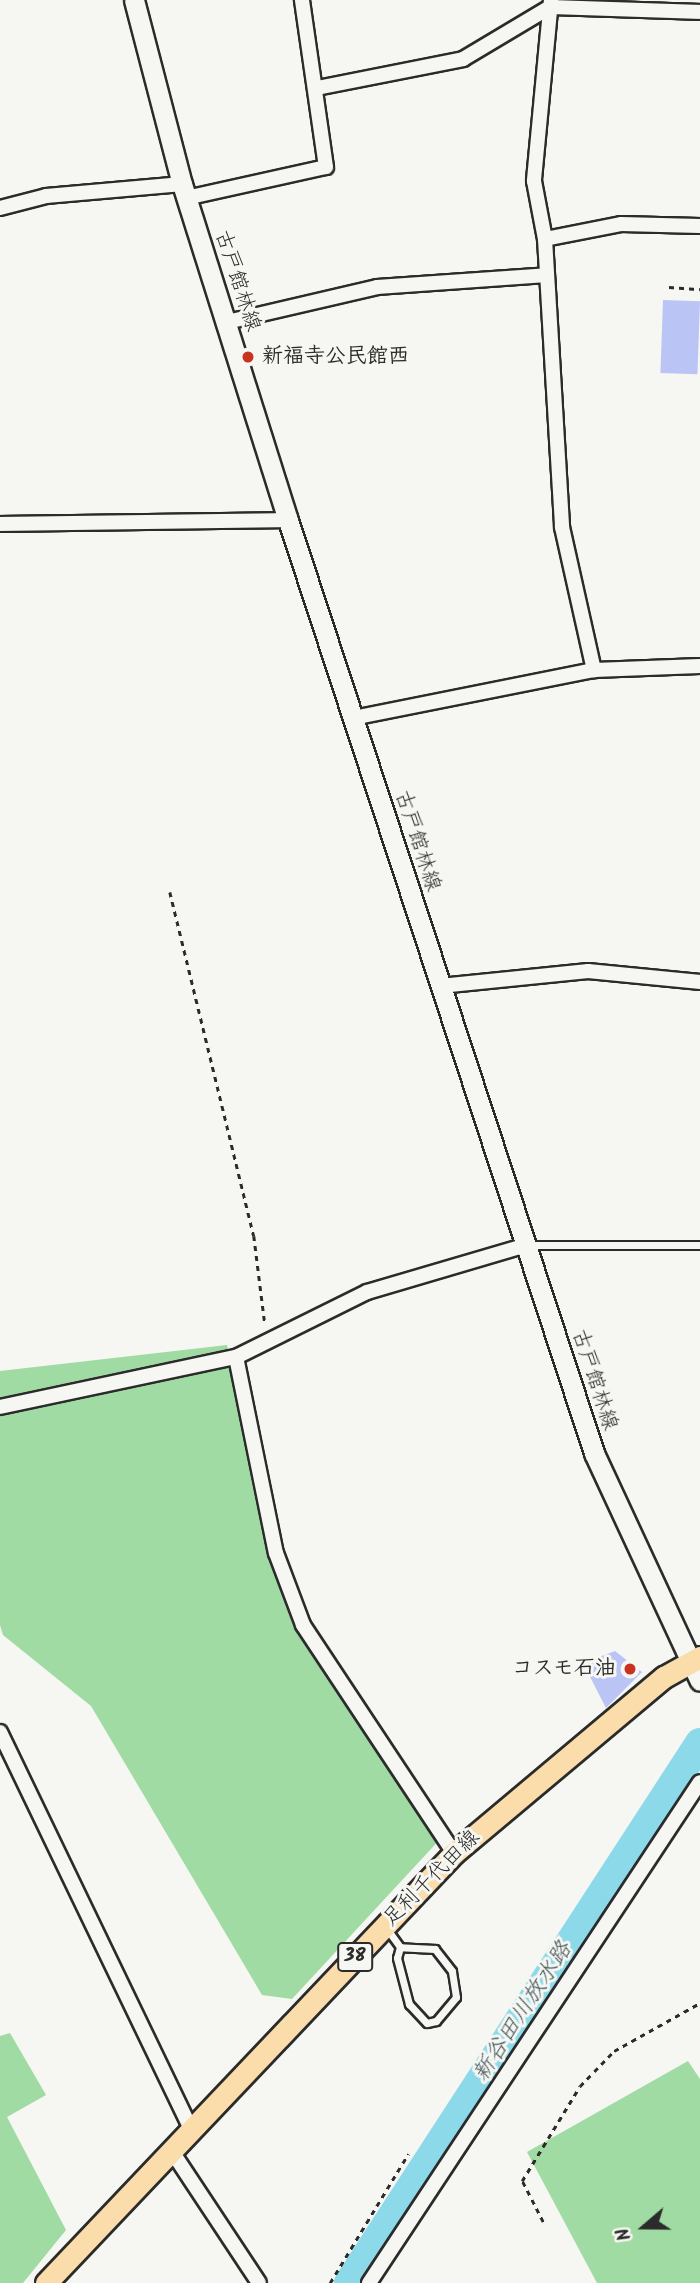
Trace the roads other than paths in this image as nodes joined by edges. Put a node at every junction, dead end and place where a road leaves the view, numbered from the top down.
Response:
1 (134, 0) edge
2 (302, 0) edge
3 (551, 4) edge
4 (700, 12) edge
5 (317, 89) junction
6 (184, 191) junction
7 (0, 208) edge
8 (700, 226) edge
9 (545, 239) junction
10 (547, 275) junction
11 (227, 322) junction
12 (288, 520) junction
13 (0, 524) edge
14 (700, 666) edge
15 (594, 670) junction
16 (353, 718) junction
17 (700, 982) edge
18 (440, 986) junction
19 (527, 1245) junction
20 (700, 1245) edge
21 (236, 1357) junction
22 (0, 1407) edge
23 (697, 1667) edge
24 (0, 1732) edge
25 (700, 1782) edge
26 (454, 1853) junction
27 (385, 1926) junction
28 (400, 1947) junction
29 (191, 2129) junction
30 (171, 2150) junction
31 (46, 2283) edge
32 (259, 2283) edge
33 (369, 2283) edge

1 - 6 main road, 古戸館林線
2 - 5 street
3 - 4 street
3 - 5 street
3 - 9 street
5 - 6 street
6 - 7 street
6 - 11 main road, 古戸館林線
8 - 9 street
9 - 10 street
10 - 11 street
10 - 15 street
11 - 12 main road, 古戸館林線
12 - 13 street
12 - 16 main road, 古戸館林線
14 - 15 street
15 - 16 street
16 - 18 main road, 古戸館林線
17 - 18 street
18 - 19 main road, 古戸館林線
19 - 20 lane
19 - 21 street
19 - 23 main road, 古戸館林線
21 - 22 street
21 - 26 street
23 - 26 main road, 足利千代田線 / 38
24 - 29 street
25 - 33 street
26 - 27 main road, 足利千代田線 / 38
27 - 28 lane
27 - 29 main road, 足利千代田線 / 38
28 - 28 lane
29 - 30 main road, 足利千代田線 / 38
30 - 31 main road, 足利千代田線 / 38
30 - 32 street

